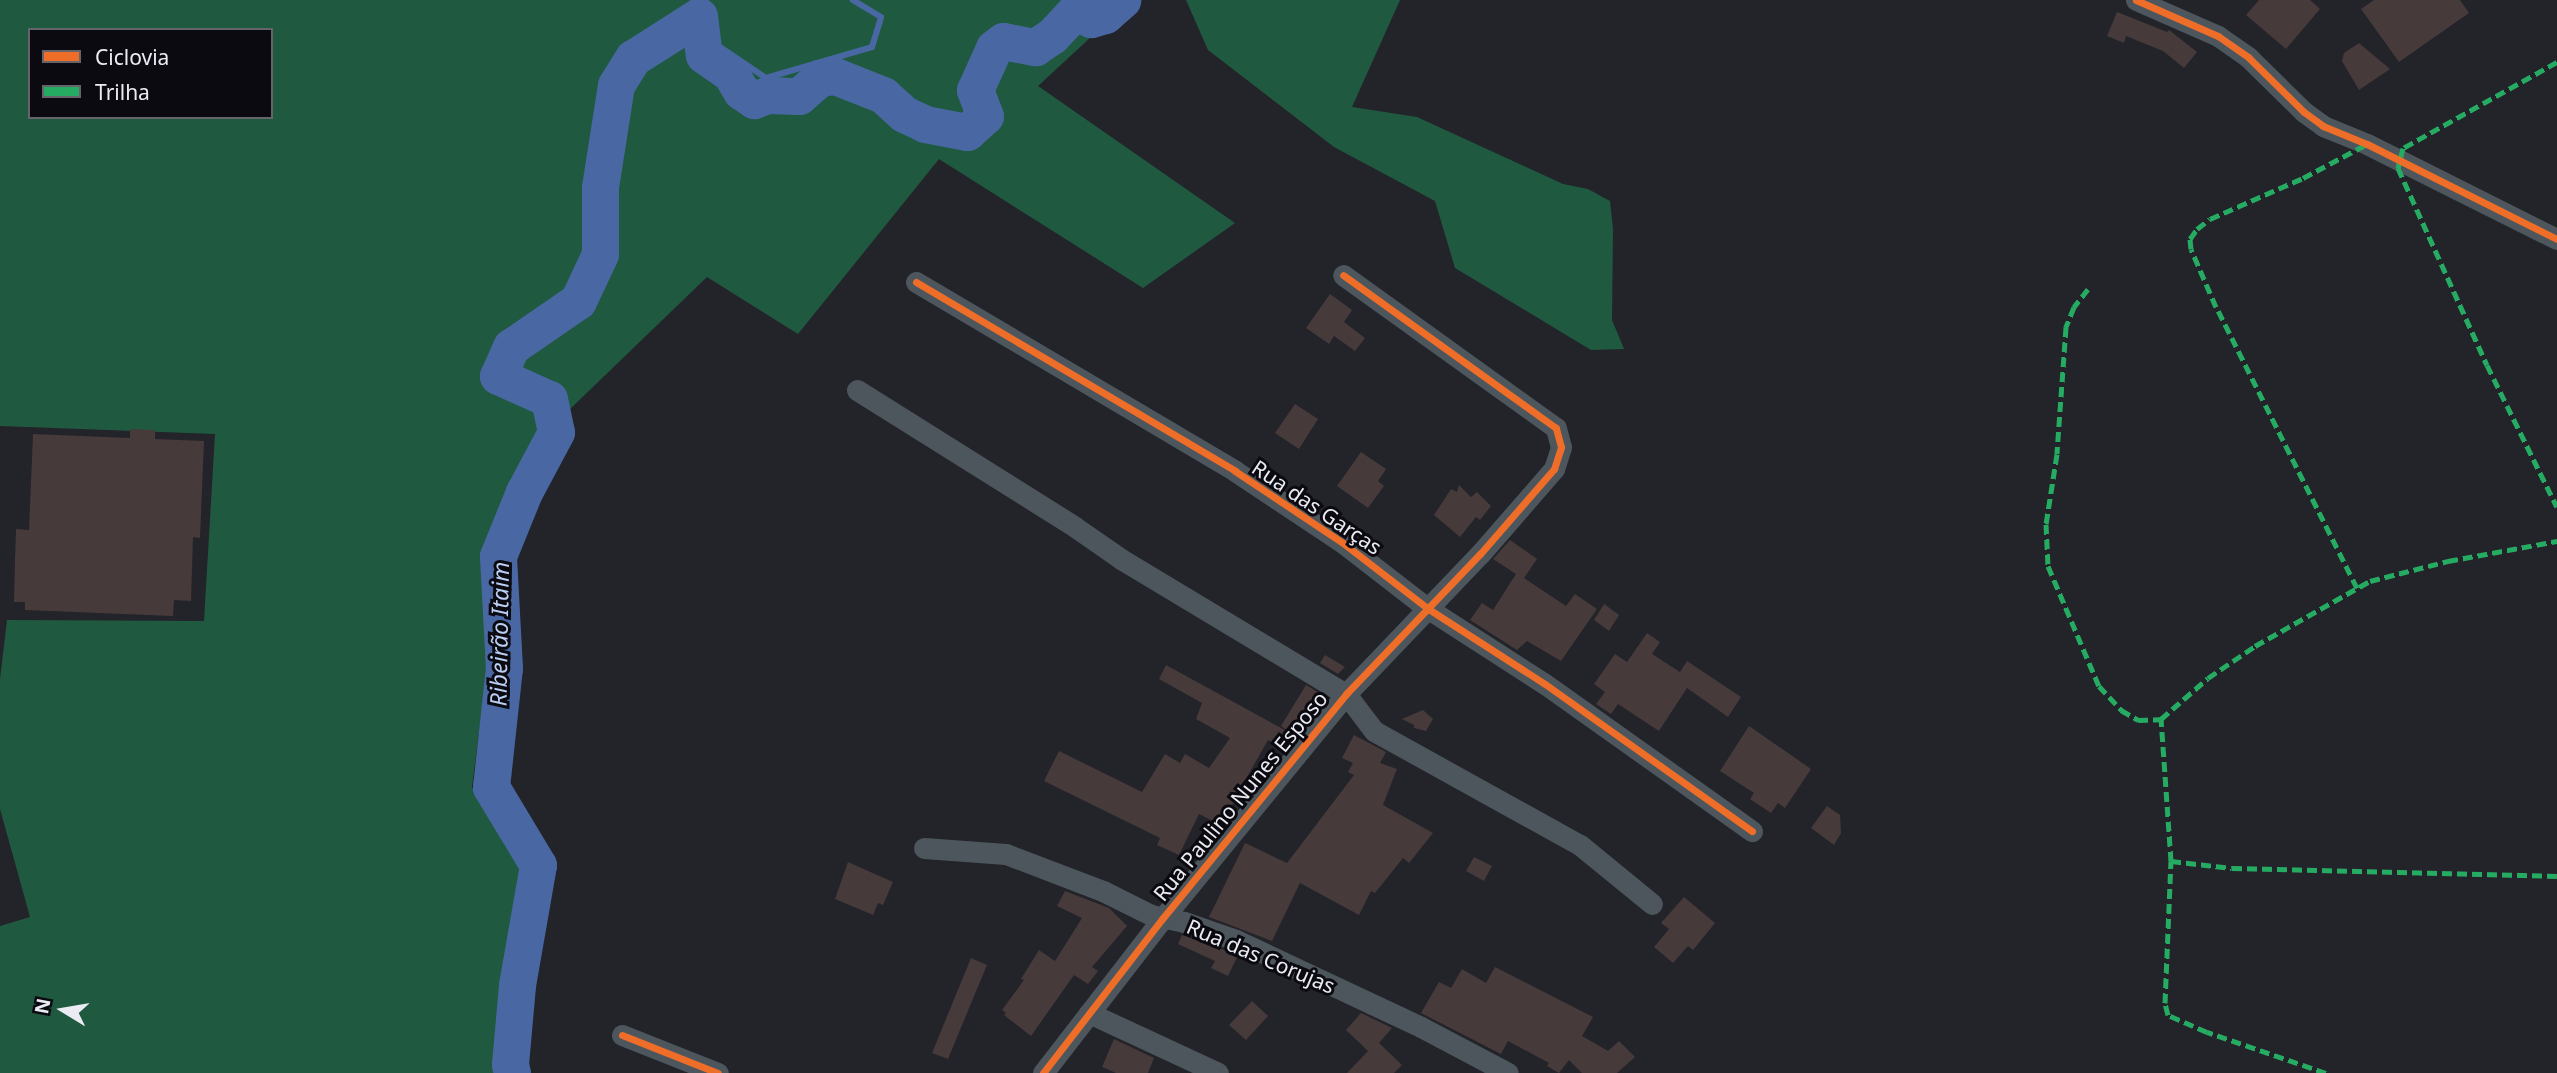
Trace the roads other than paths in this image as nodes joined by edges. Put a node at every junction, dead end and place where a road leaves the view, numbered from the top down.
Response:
1 (2136, 0) edge
2 (2557, 239) edge
3 (1343, 275) dead end
4 (916, 282) dead end
5 (857, 390) dead end
6 (1427, 608) junction
7 (1346, 694) junction
8 (1752, 831) dead end
9 (924, 848) dead end
10 (1652, 904) dead end
11 (1162, 919) junction
12 (1088, 1013) junction
13 (622, 1035) dead end
14 (718, 1073) edge
15 (1043, 1073) edge
16 (1218, 1073) edge
17 (1508, 1073) edge

1 - 2 street
3 - 6 street, Rua Paulino Nunes Esposo
4 - 6 street, Rua das Garças
5 - 7 street
6 - 7 street, Rua Paulino Nunes Esposo
6 - 8 street, Rua das Garças
7 - 10 street
7 - 11 street, Rua Paulino Nunes Esposo
9 - 11 street, Rua das Corujas
11 - 12 street, Rua Paulino Nunes Esposo
11 - 17 street, Rua das Corujas
12 - 15 street, Rua Paulino Nunes Esposo
12 - 16 street
13 - 14 street

